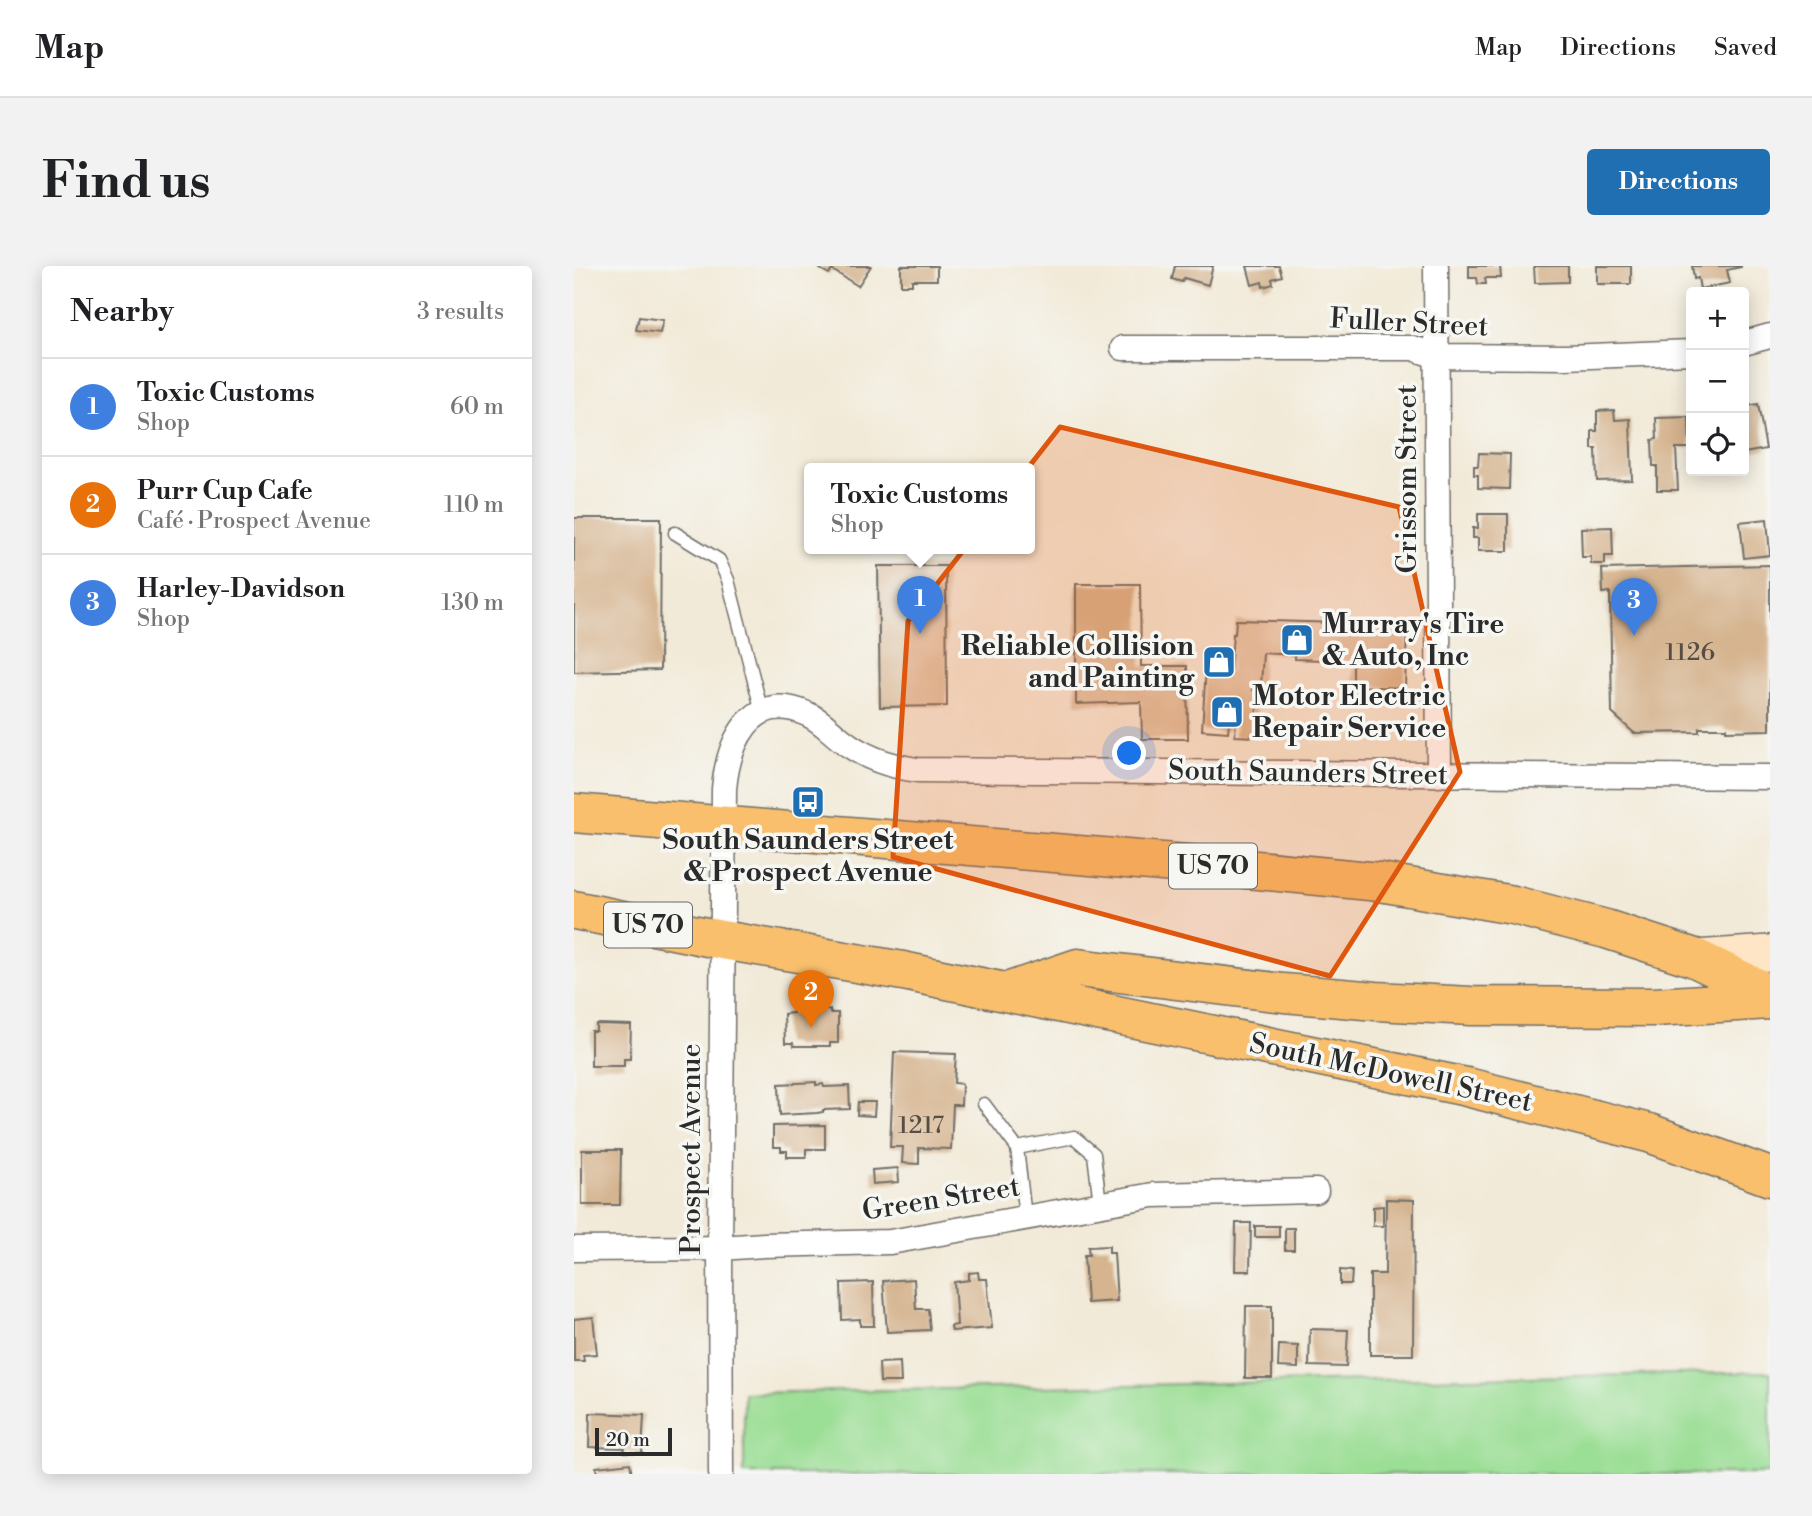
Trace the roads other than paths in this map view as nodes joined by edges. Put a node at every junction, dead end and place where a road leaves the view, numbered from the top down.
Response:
1 (1436, 266) edge
2 (1770, 336) edge
3 (1749, 342) edge
4 (1123, 348) dead end
5 (1686, 352) edge
6 (1436, 356) junction
7 (675, 533) dead end
8 (762, 712) junction
9 (1439, 775) junction
10 (1770, 777) edge
11 (574, 813) edge
12 (723, 825) junction
13 (574, 910) edge
14 (722, 940) junction
15 (1770, 953) edge
16 (1695, 958) junction
17 (1005, 993) junction
18 (1770, 994) edge
19 (1770, 1000) edge
20 (984, 1104) dead end
21 (1017, 1148) junction
22 (1770, 1177) edge
23 (1316, 1191) dead end
24 (1100, 1204) junction
25 (1025, 1217) junction
26 (720, 1248) junction
27 (574, 1249) edge
28 (721, 1474) edge

1 - 6 street, Grissom Street
2 - 3 street
4 - 6 street, Fuller Street
5 - 6 street, Fuller Street
6 - 9 street, Grissom Street
7 - 8 lane
8 - 9 street, South Saunders Street
8 - 12 street
9 - 10 street, South Saunders Street
11 - 12 main road, US 70
12 - 14 street, Prospect Avenue
12 - 16 main road, US 70
13 - 14 main road, US 70
14 - 17 main road, US 70
14 - 26 street, Prospect Avenue
15 - 16 main road
16 - 18 main road, US 70
17 - 19 main road
17 - 22 main road, South McDowell Street / US 70
20 - 21 lane
21 - 24 lane
21 - 25 lane
23 - 24 street, Green Street
24 - 25 street, Green Street
25 - 26 street, Green Street
26 - 27 street, Green Street
26 - 28 street, Prospect Avenue

